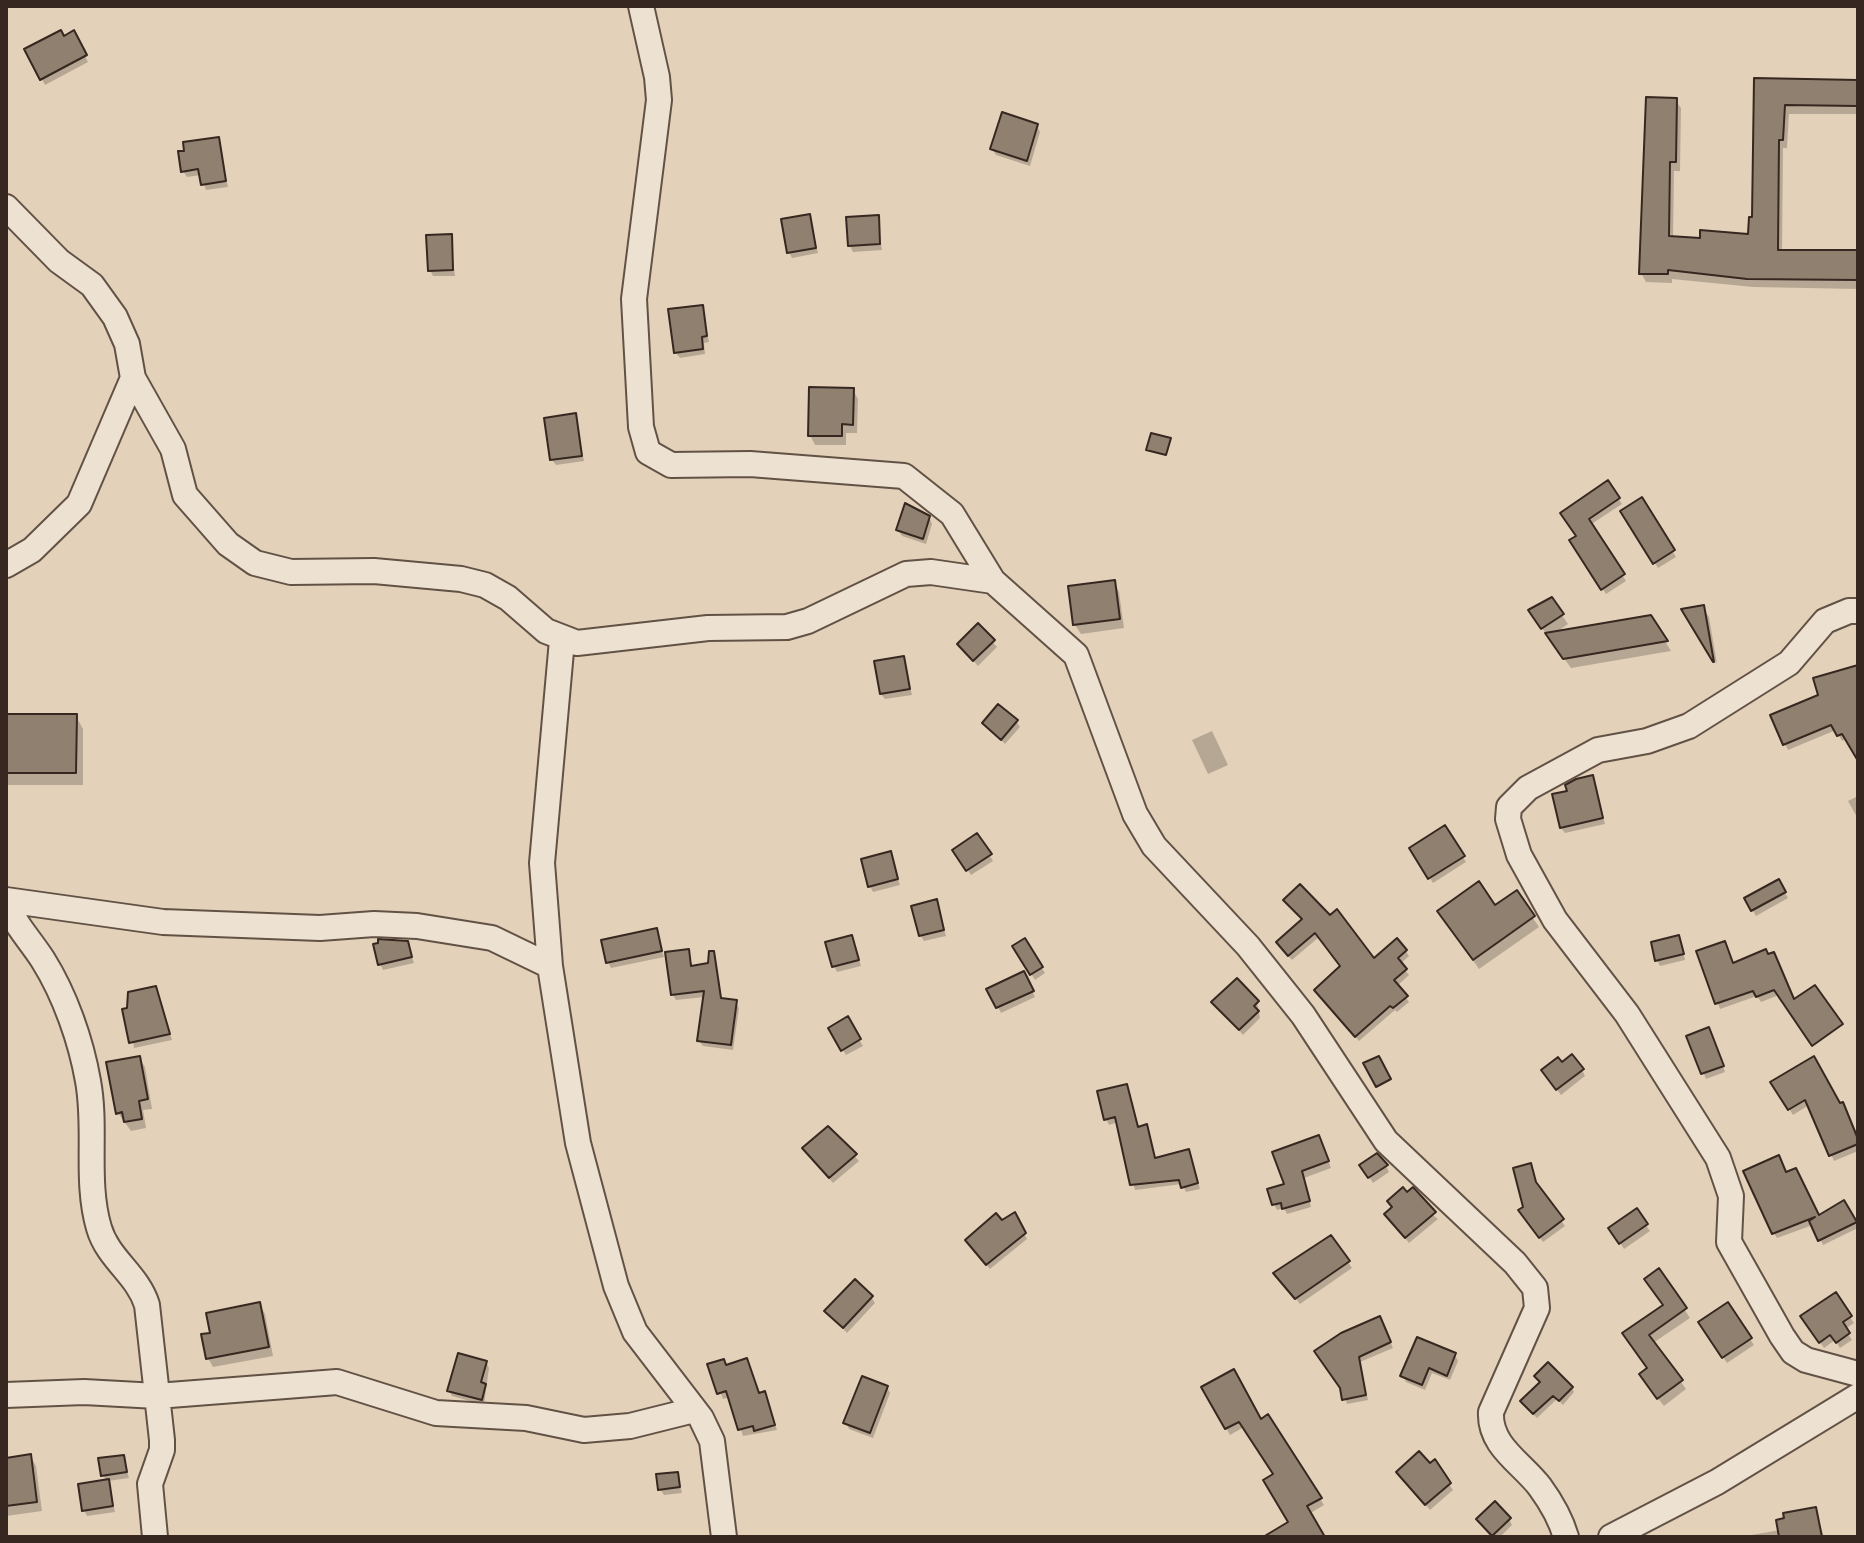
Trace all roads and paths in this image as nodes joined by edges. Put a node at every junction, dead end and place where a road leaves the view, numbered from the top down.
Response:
1 (641, 6) edge
2 (6, 207) edge
3 (133, 378) junction
4 (6, 565) edge
5 (993, 581) junction
6 (1858, 611) edge
7 (562, 640) junction
8 (8, 913) edge
9 (550, 966) junction
10 (1858, 1374) edge
11 (6, 1395) edge
12 (157, 1396) junction
13 (1858, 1396) edge
14 (694, 1410) junction
15 (155, 1537) edge
16 (724, 1537) edge
17 (1566, 1537) edge
18 (1611, 1537) edge

1 - 5 street
2 - 3 street
3 - 4 street
3 - 7 street
5 - 7 street
5 - 17 street
6 - 10 street
7 - 9 street
8 - 9 street
8 - 12 street
9 - 14 street
11 - 12 street
12 - 14 street
12 - 15 street
13 - 18 street
14 - 16 street

